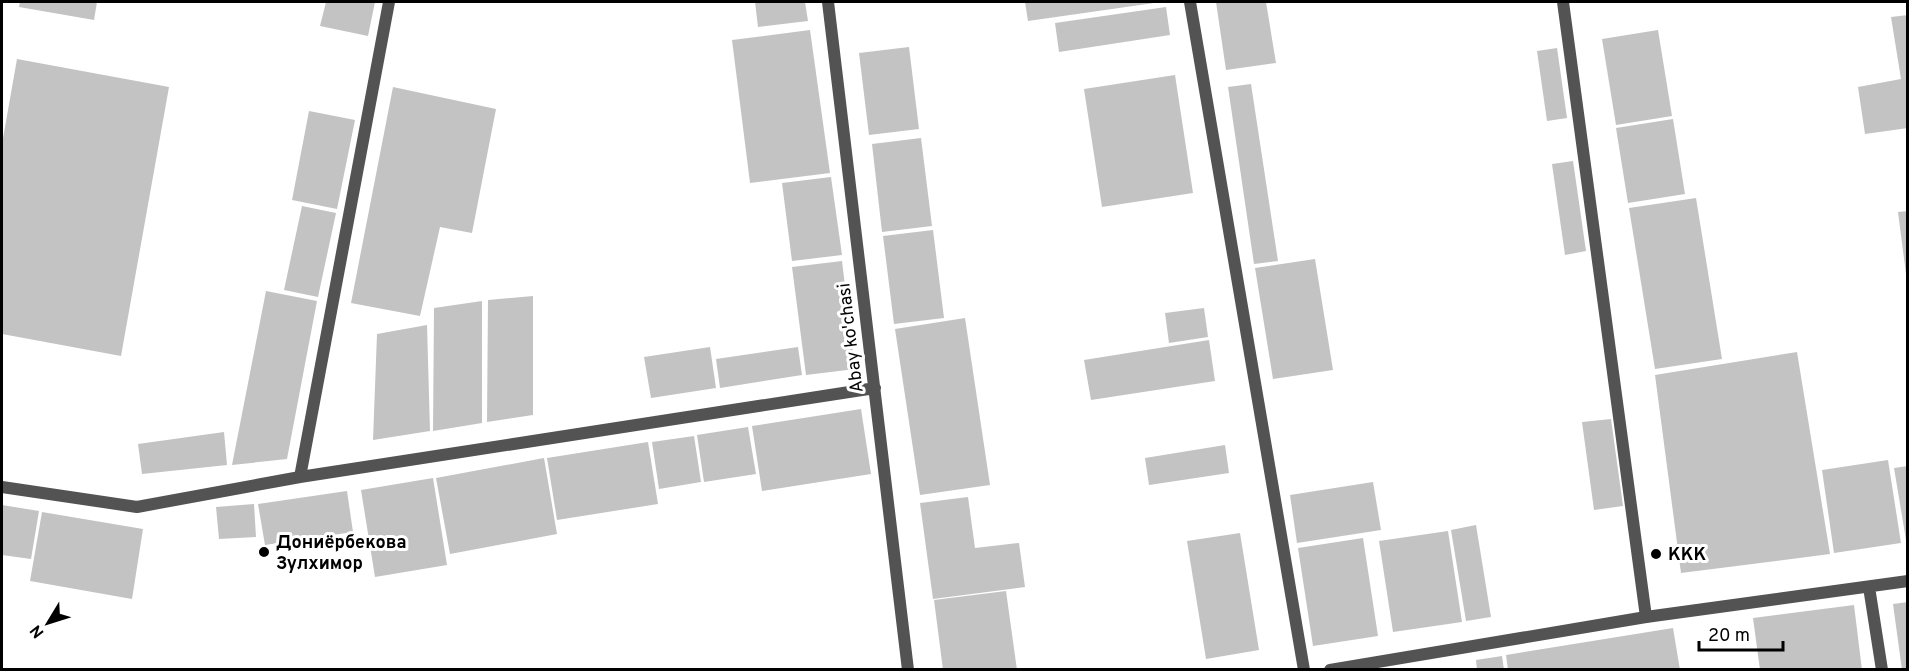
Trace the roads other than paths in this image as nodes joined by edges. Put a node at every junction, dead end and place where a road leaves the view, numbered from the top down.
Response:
1 (389, 2) edge
2 (828, 2) edge
3 (1190, 2) edge
4 (1563, 2) edge
5 (875, 388) junction
6 (300, 477) junction
7 (2, 487) edge
8 (1908, 581) edge
9 (1869, 587) junction
10 (1646, 617) junction
11 (908, 669) edge
12 (1304, 669) edge
13 (1330, 669) edge
14 (1882, 669) edge

1 - 6 street
2 - 5 street, Abay ko'chasi
3 - 12 street
4 - 10 street
5 - 6 street
5 - 11 street, Abay ko'chasi
6 - 7 street
8 - 9 street
9 - 10 street
9 - 14 street
10 - 13 street

